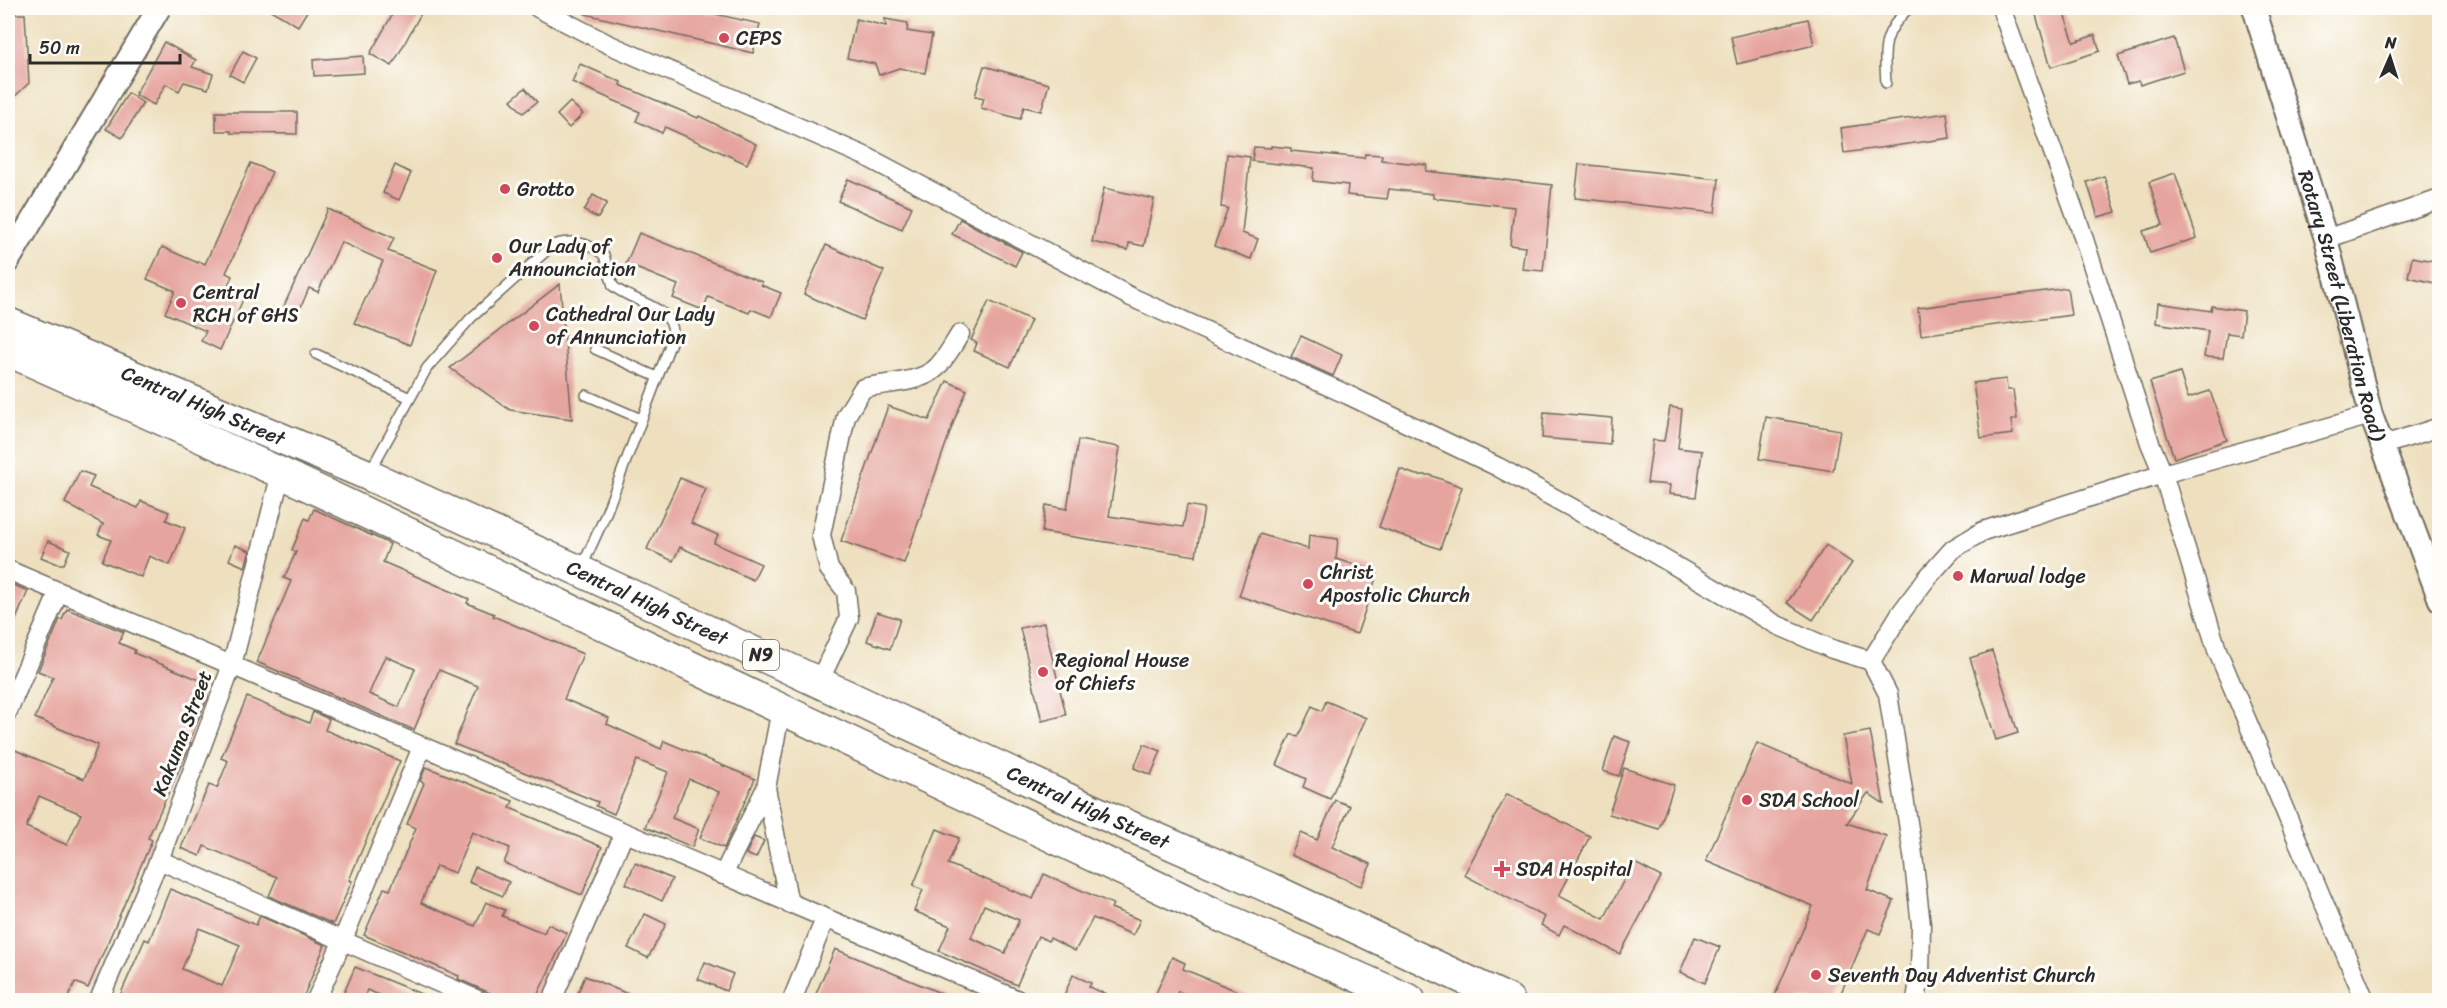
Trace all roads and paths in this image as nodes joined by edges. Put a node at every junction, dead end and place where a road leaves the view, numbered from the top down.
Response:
1 (159, 8) edge
2 (538, 8) edge
3 (1909, 8) edge
4 (2001, 8) edge
5 (2254, 8) edge
6 (1886, 83) dead end
7 (2439, 199) edge
8 (2326, 239) junction
9 (8, 261) edge
10 (8, 324) edge
11 (960, 334) dead end
12 (595, 349) dead end
13 (8, 351) edge
14 (316, 354) dead end
15 (657, 377) junction
16 (586, 395) dead end
17 (410, 398) junction
18 (2371, 415) junction
19 (641, 419) junction
20 (2439, 427) edge
21 (2380, 446) junction
22 (281, 473) junction
23 (2163, 474) junction
24 (368, 475) junction
25 (8, 570) edge
26 (580, 571) junction
27 (59, 592) junction
28 (2439, 600) edge
29 (1871, 661) junction
30 (232, 665) junction
31 (819, 682) junction
32 (781, 709) junction
33 (8, 711) edge
34 (422, 747) junction
35 (766, 788) junction
36 (1075, 802) junction
37 (1039, 829) junction
38 (624, 834) junction
39 (159, 860) junction
40 (723, 875) junction
41 (789, 904) junction
42 (825, 919) junction
43 (342, 942) junction
44 (99, 1000) edge
45 (316, 1000) edge
46 (478, 1000) edge
47 (552, 1000) edge
48 (792, 1000) edge
49 (1018, 1000) edge
50 (1410, 1000) edge
51 (1509, 1000) edge
52 (1916, 1000) edge
53 (2365, 1000) edge

1 - 9 street
2 - 29 street
3 - 6 lane
4 - 23 street
5 - 8 street, Rotary Street (Liberation Road)
7 - 8 street
8 - 18 street, Rotary Street (Liberation Road)
10 - 24 highway, Central High Street / N9
11 - 31 street
12 - 15 lane
13 - 22 highway, Central High Street / N9
14 - 17 lane
15 - 17 lane
15 - 19 lane
16 - 19 lane
17 - 24 lane
18 - 21 street, Rotary Street (Liberation Road)
18 - 23 street
19 - 26 lane
20 - 21 street
21 - 28 street, Rotary Street (Liberation Road)
22 - 30 street, Kakuma Street
22 - 32 highway, Central High Street / N9
23 - 29 street
23 - 53 street
24 - 26 highway, Central High Street / N9
25 - 27 street
26 - 31 highway, Central High Street / N9
27 - 30 street
27 - 33 street
29 - 52 street
30 - 34 street
30 - 39 street, Kakuma Street
31 - 36 highway, Central High Street / N9
32 - 35 street
32 - 37 highway, Central High Street / N9
34 - 38 street
34 - 43 street
35 - 40 street
35 - 41 street
36 - 37 highway
36 - 51 highway, Central High Street / N9
37 - 50 highway, Central High Street / N9
38 - 40 street
38 - 47 street
39 - 43 street
39 - 44 street, Kakuma Street
40 - 41 street
41 - 42 street
42 - 48 street
42 - 49 street
43 - 45 street
43 - 46 street

